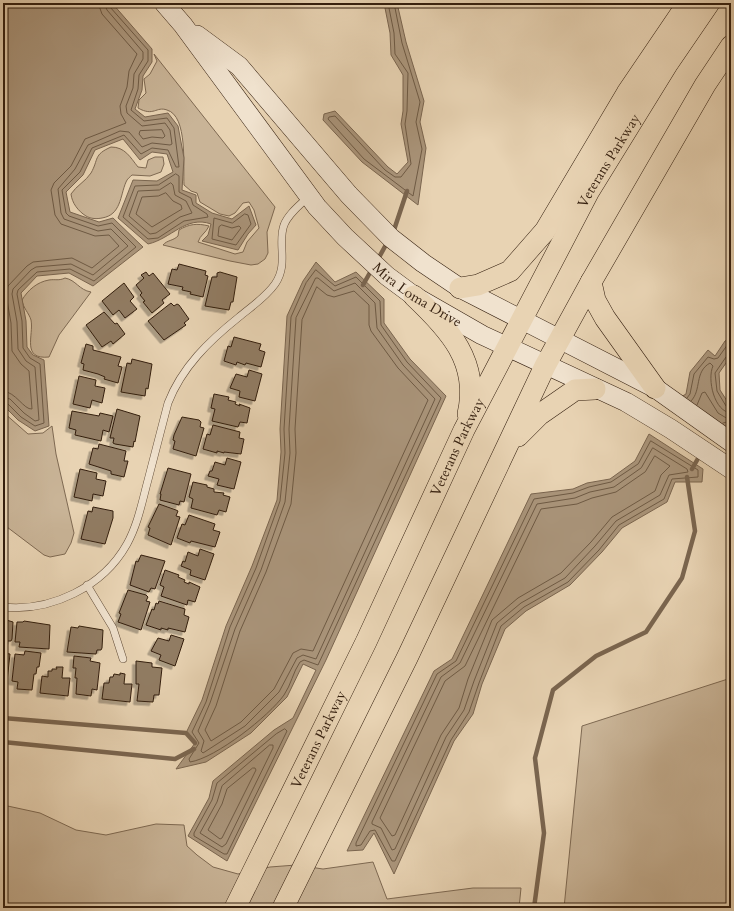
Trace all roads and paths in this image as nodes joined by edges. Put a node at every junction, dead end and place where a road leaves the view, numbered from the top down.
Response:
1 (164, 3) edge
2 (688, 3) edge
3 (709, 3) edge
4 (183, 25) junction
5 (731, 46) edge
6 (308, 197) junction
7 (591, 282) junction
8 (460, 288) junction
9 (414, 296) junction
10 (523, 318) junction
11 (560, 338) junction
12 (507, 348) junction
13 (545, 366) junction
14 (595, 388) junction
15 (655, 388) junction
16 (464, 430) junction
17 (730, 441) edge
18 (508, 447) junction
19 (731, 469) edge
20 (88, 586) junction
21 (3, 607) edge
22 (123, 659) dead end
23 (235, 908) edge
24 (283, 908) edge

1 - 4 main road, Mira Loma Drive
2 - 8 main road
3 - 10 main road, Veterans Parkway
4 - 6 main road, Mira Loma Drive
4 - 8 main road, Mira Loma Drive
5 - 7 main road
6 - 9 main road, Mira Loma Drive
6 - 20 lane
7 - 11 main road
7 - 15 main road
8 - 10 main road, Mira Loma Drive
9 - 12 main road, Mira Loma Drive
9 - 16 main road
10 - 11 main road, Mira Loma Drive
10 - 12 main road, Veterans Parkway
11 - 13 main road
11 - 15 main road, Mira Loma Drive
12 - 13 main road, Mira Loma Drive
12 - 16 main road, Veterans Parkway
13 - 14 main road, Mira Loma Drive
13 - 18 main road
14 - 18 main road
14 - 19 main road, Mira Loma Drive
15 - 17 main road, Mira Loma Drive
16 - 23 main road, Veterans Parkway
18 - 24 main road
20 - 21 lane
20 - 22 lane

